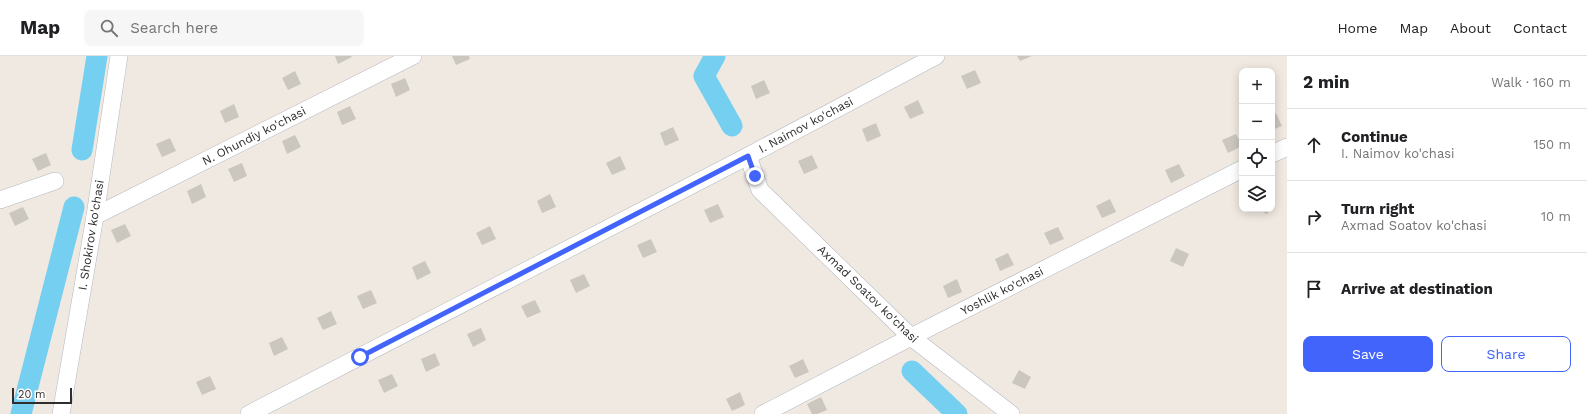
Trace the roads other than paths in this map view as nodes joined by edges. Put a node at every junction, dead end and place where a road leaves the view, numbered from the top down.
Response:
1 (118, 56) edge
2 (413, 56) edge
3 (936, 56) edge
4 (1287, 147) edge
5 (1275, 153) edge
6 (748, 156) junction
7 (1239, 171) edge
8 (55, 181) dead end
9 (0, 200) edge
10 (95, 216) junction
11 (911, 337) junction
12 (61, 414) edge
13 (249, 414) edge
14 (763, 414) edge
15 (1011, 414) edge

1 - 10 street, I. Shokirov ko'chasi
2 - 10 street, N. Ohundiy ko'chasi
3 - 6 street, I. Naimov ko'chasi
4 - 5 street
6 - 11 street, Axmad Soatov ko'chasi
6 - 13 street, I. Naimov ko'chasi
7 - 11 street, Yoshlik ko'chasi
8 - 9 street
10 - 12 street, I. Shokirov ko'chasi
11 - 14 street, Yoshlik ko'chasi
11 - 15 street, Axmad Soatov ko'chasi

